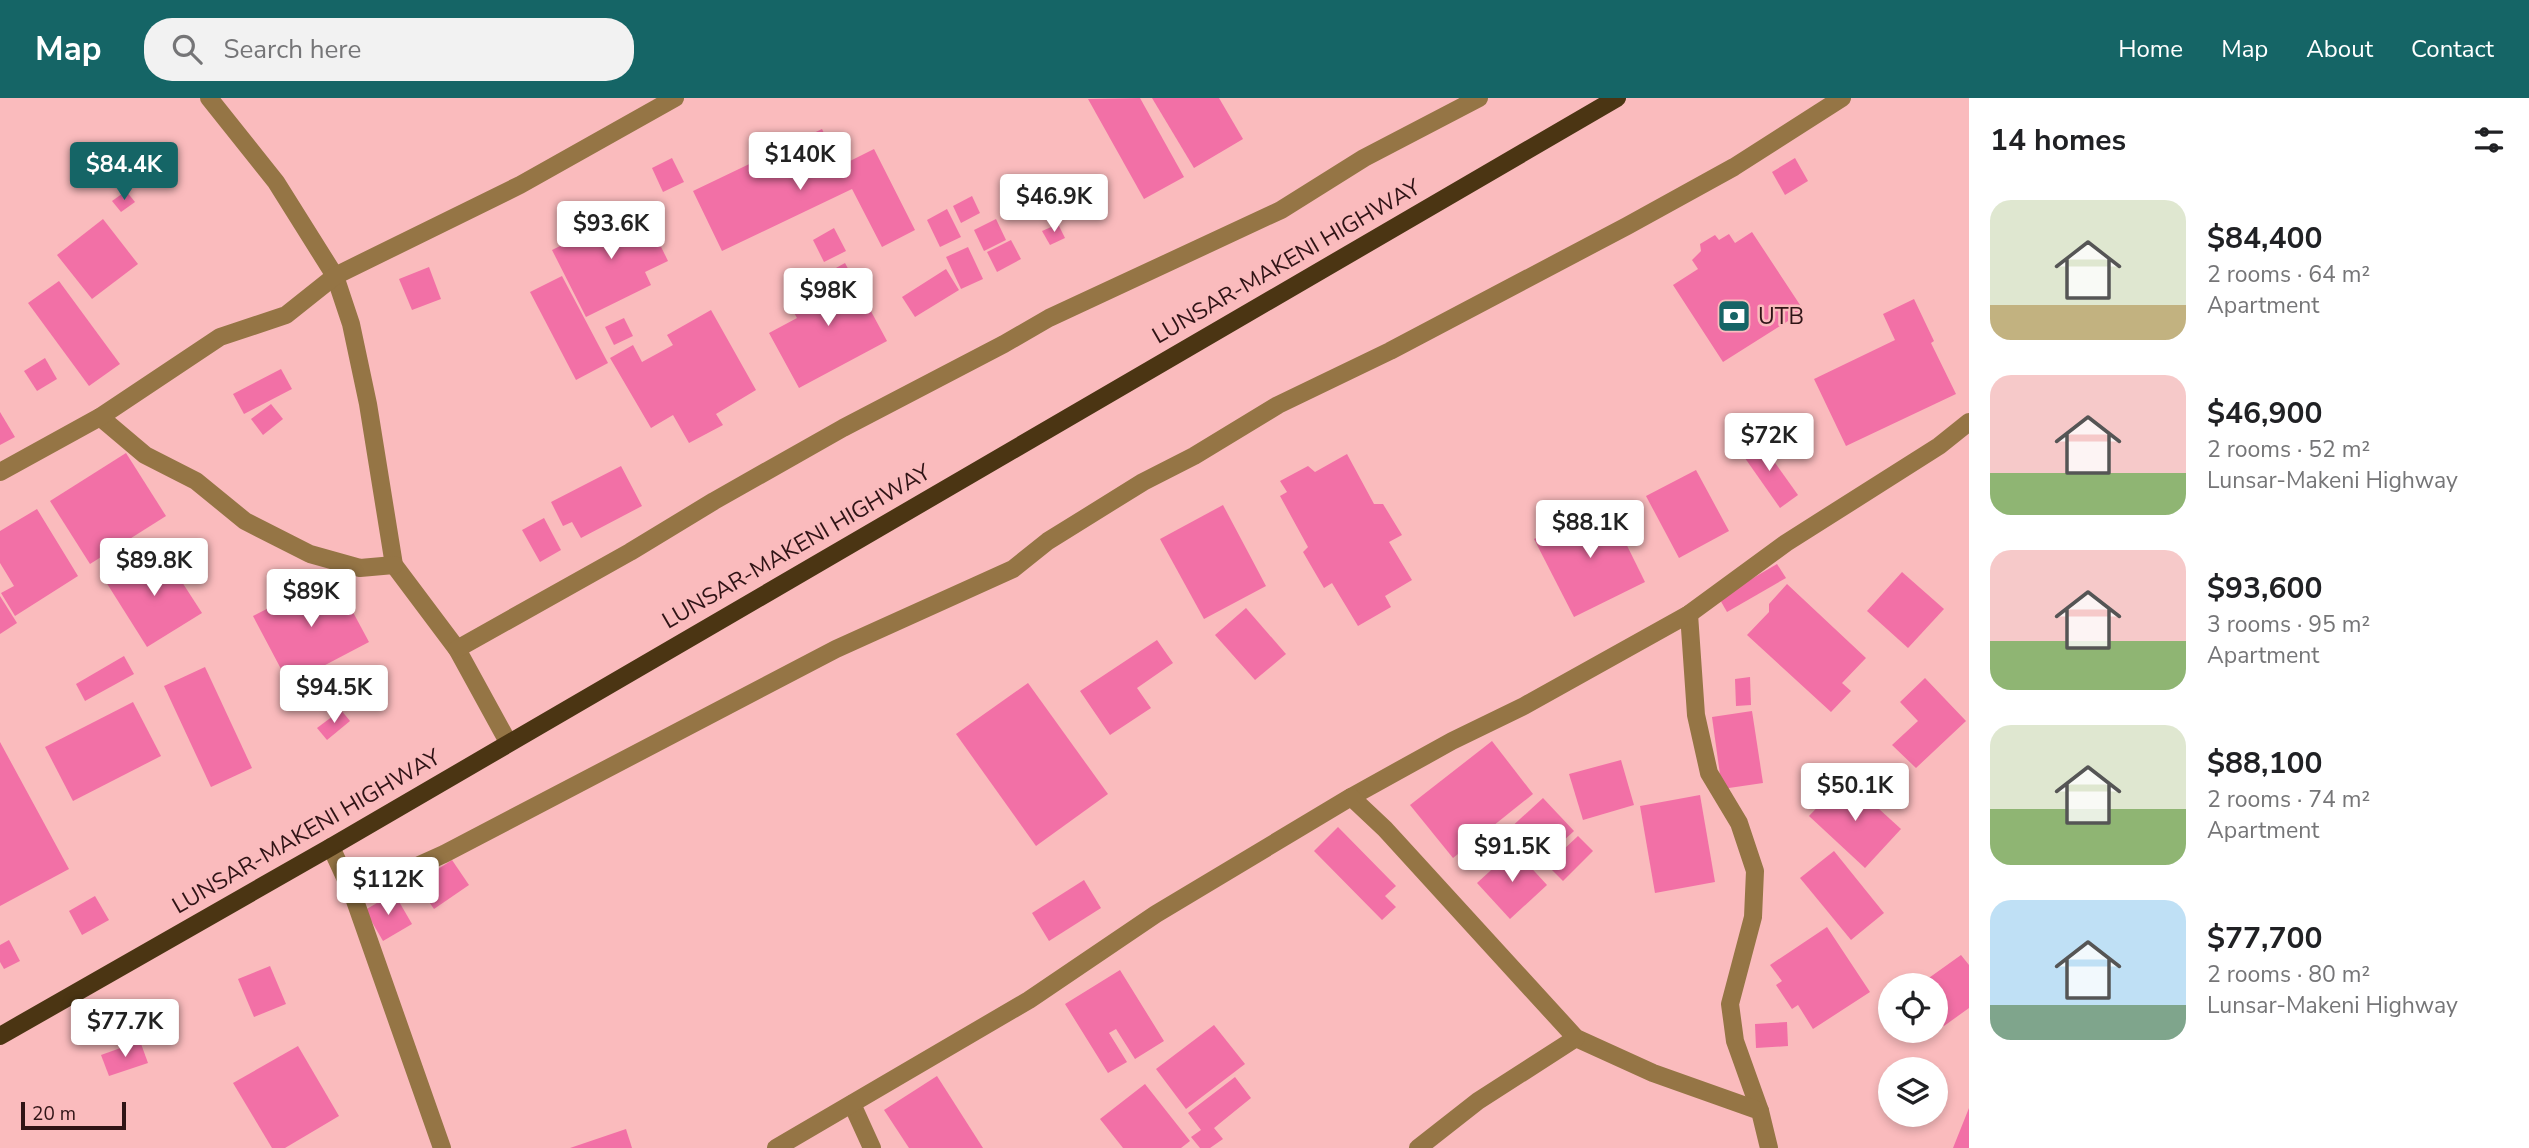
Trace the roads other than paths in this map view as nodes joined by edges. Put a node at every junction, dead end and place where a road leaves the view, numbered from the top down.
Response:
1 (209, 98) edge
2 (675, 98) edge
3 (1479, 98) edge
4 (1617, 98) edge
5 (1842, 98) edge
6 (335, 276) junction
7 (100, 417) junction
8 (1969, 422) edge
9 (0, 472) edge
10 (394, 565) junction
11 (1689, 614) junction
12 (457, 649) junction
13 (508, 742) junction
14 (1351, 796) junction
15 (331, 847) junction
16 (353, 895) junction
17 (0, 1036) edge
18 (1576, 1038) junction
19 (852, 1104) junction
20 (1760, 1111) junction
21 (442, 1148) edge
22 (776, 1148) edge
23 (872, 1148) edge
24 (1418, 1148) edge
25 (1769, 1148) edge

1 - 6 street
2 - 6 street
3 - 12 street
4 - 13 main road, LUNSAR-MAKENI HIGHWAY
5 - 16 street
6 - 7 street
6 - 10 street
7 - 9 street
7 - 10 street
8 - 11 street
10 - 12 street
11 - 14 street
11 - 20 street
12 - 13 street
13 - 15 main road, LUNSAR-MAKENI HIGHWAY
14 - 18 street
14 - 19 street
15 - 16 street
15 - 17 main road, LUNSAR-MAKENI HIGHWAY
16 - 21 street
18 - 20 street
18 - 24 street
19 - 22 street
19 - 23 street
20 - 25 street

